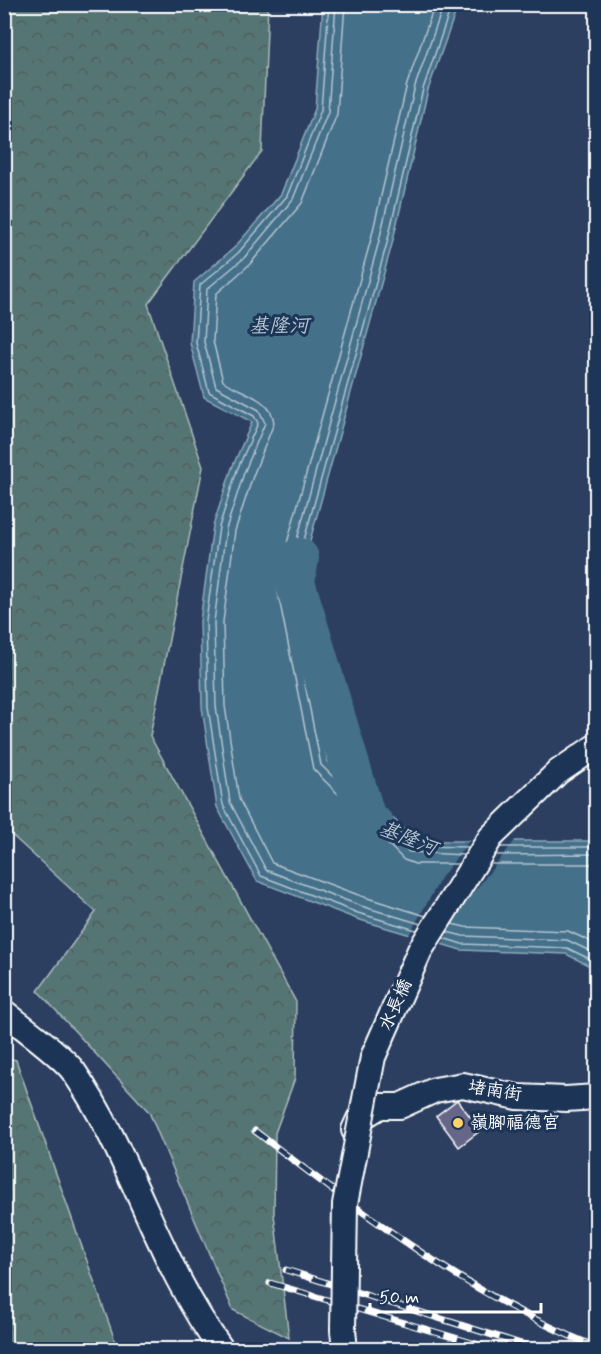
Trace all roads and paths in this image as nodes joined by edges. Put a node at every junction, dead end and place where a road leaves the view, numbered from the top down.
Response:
1 (597, 746) edge
2 (4, 1012) edge
3 (597, 1097) edge
4 (347, 1146) dead end
5 (344, 1340) edge
6 (222, 1350) edge

1 - 5 street, 水長橋, bridge
2 - 6 street
3 - 4 street, 堵南街

